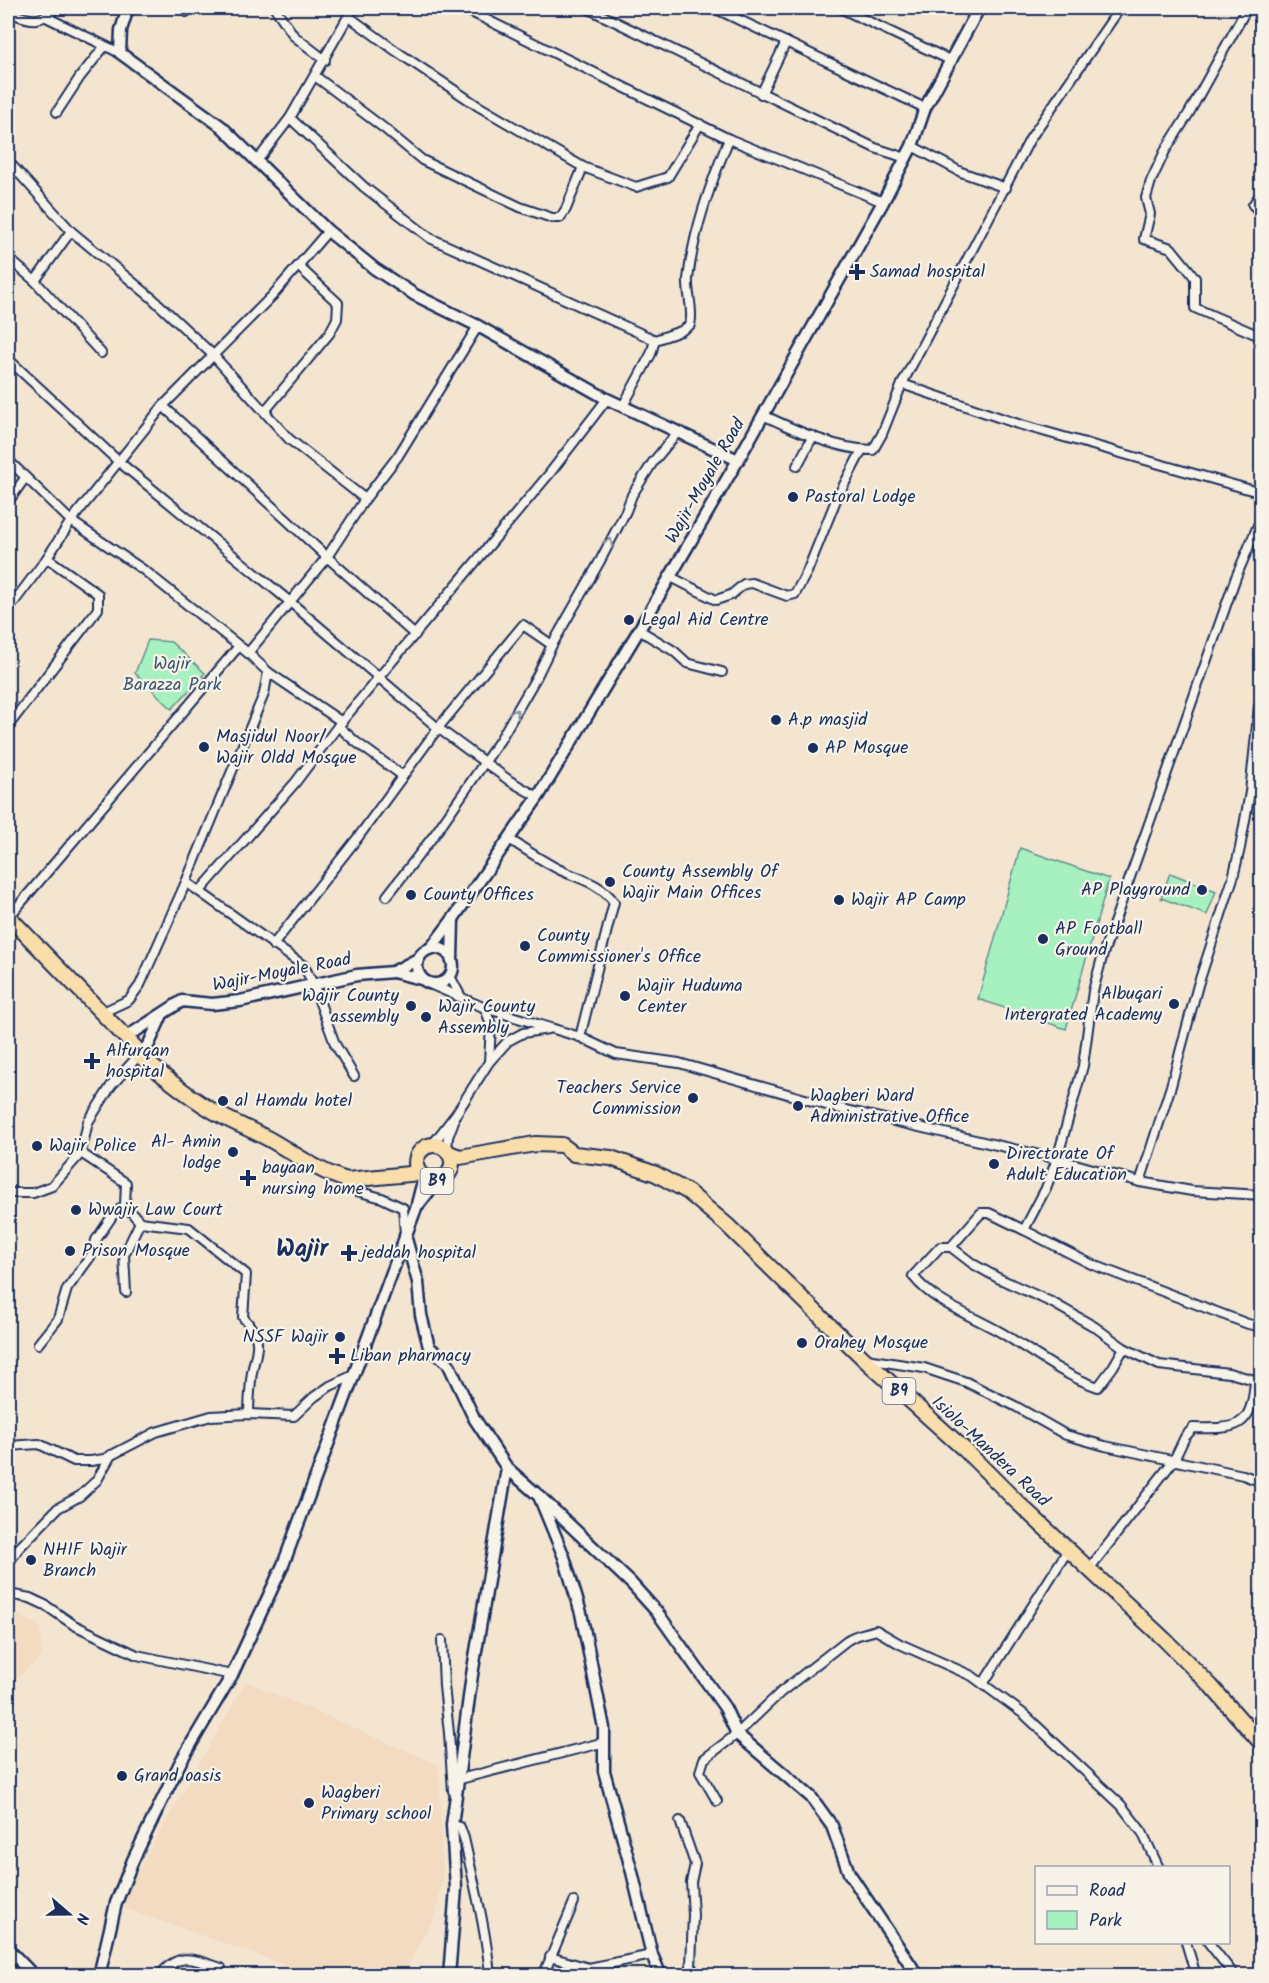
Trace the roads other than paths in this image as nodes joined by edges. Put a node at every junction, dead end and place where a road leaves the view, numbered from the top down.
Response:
1 (56, 8) edge
2 (128, 8) edge
3 (275, 8) edge
4 (353, 8) edge
5 (463, 8) edge
6 (587, 8) edge
7 (714, 8) edge
8 (840, 8) edge
9 (966, 8) edge
10 (1120, 8) edge
11 (1247, 8) edge
12 (978, 11) edge
13 (8, 12) edge
14 (348, 16) junction
15 (46, 17) junction
16 (786, 42) junction
17 (104, 46) junction
18 (120, 53) junction
19 (325, 60) junction
20 (952, 61) junction
21 (315, 76) junction
22 (761, 94) junction
23 (926, 108) junction
24 (57, 112) dead end
25 (290, 118) junction
26 (699, 124) junction
27 (729, 140) junction
28 (912, 146) junction
29 (906, 158) junction
30 (8, 161) edge
31 (257, 161) junction
32 (584, 167) junction
33 (1006, 188) junction
34 (1262, 192) edge
35 (883, 202) junction
36 (1262, 214) edge
37 (71, 231) junction
38 (327, 231) junction
39 (8, 258) edge
40 (298, 266) junction
41 (35, 281) junction
42 (478, 326) junction
43 (1262, 337) edge
44 (656, 340) junction
45 (102, 353) dead end
46 (213, 355) junction
47 (8, 359) edge
48 (902, 384) junction
49 (607, 399) junction
50 (164, 406) junction
51 (623, 406) junction
52 (265, 411) junction
53 (763, 416) junction
54 (677, 433) junction
55 (813, 436) junction
56 (862, 450) junction
57 (8, 460) edge
58 (738, 460) junction
59 (118, 461) junction
60 (797, 466) dead end
61 (25, 478) junction
62 (1262, 493) edge
63 (365, 499) junction
64 (8, 502) edge
65 (1262, 516) edge
66 (71, 521) junction
67 (327, 557) junction
68 (47, 558) junction
69 (669, 576) junction
70 (289, 601) junction
71 (8, 610) edge
72 (639, 630) junction
73 (415, 634) junction
74 (552, 645) junction
75 (240, 646) junction
76 (248, 653) junction
77 (268, 672) junction
78 (722, 672) dead end
79 (380, 678) junction
80 (1262, 699) edge
81 (340, 724) junction
82 (8, 726) edge
83 (438, 728) junction
84 (484, 762) junction
85 (403, 776) junction
86 (538, 796) junction
87 (509, 839) junction
88 (186, 882) junction
89 (200, 891) junction
90 (387, 896) dead end
91 (8, 917) edge
92 (453, 919) junction
93 (273, 945) junction
94 (431, 948) junction
95 (418, 959) junction
96 (452, 960) junction
97 (393, 972) junction
98 (450, 976) junction
99 (421, 979) junction
100 (313, 984) junction
101 (432, 985) junction
102 (461, 997) junction
103 (485, 1008) junction
104 (100, 1013) junction
105 (161, 1016) junction
106 (549, 1029) junction
107 (580, 1037) junction
108 (125, 1038) junction
109 (139, 1055) junction
110 (489, 1062) junction
111 (354, 1076) dead end
112 (456, 1114) junction
113 (432, 1145) junction
114 (448, 1152) junction
115 (81, 1153) junction
116 (419, 1154) junction
117 (483, 1154) junction
118 (1057, 1159) junction
119 (390, 1175) junction
120 (422, 1175) junction
121 (444, 1176) junction
122 (347, 1180) junction
123 (1140, 1182) junction
124 (1262, 1182) edge
125 (8, 1193) edge
126 (1260, 1195) edge
127 (125, 1205) junction
128 (416, 1208) junction
129 (140, 1222) junction
130 (1024, 1230) junction
131 (405, 1235) junction
132 (951, 1246) junction
133 (126, 1292) dead end
134 (1262, 1327) edge
135 (38, 1344) dead end
136 (1124, 1348) junction
137 (864, 1359) junction
138 (354, 1375) junction
139 (1258, 1381) edge
140 (249, 1413) junction
141 (8, 1446) edge
142 (112, 1454) junction
143 (1174, 1460) junction
144 (507, 1468) junction
145 (1262, 1482) edge
146 (539, 1496) junction
147 (1068, 1550) junction
148 (8, 1564) edge
149 (1089, 1569) junction
150 (8, 1594) edge
151 (442, 1640) dead end
152 (232, 1675) junction
153 (983, 1683) junction
154 (736, 1734) junction
155 (605, 1742) junction
156 (1262, 1744) edge
157 (460, 1779) junction
158 (717, 1801) dead end
159 (680, 1821) dead end
160 (452, 1824) junction
161 (1158, 1866) edge
162 (574, 1902) dead end
163 (1187, 1944) edge
164 (1210, 1944) edge
165 (8, 1949) edge
166 (652, 1955) junction
167 (550, 1957) junction
168 (221, 1968) dead end
169 (102, 1974) edge
170 (34, 1976) edge
171 (160, 1976) edge
172 (449, 1976) edge
173 (490, 1976) edge
174 (543, 1976) edge
175 (660, 1976) edge
176 (695, 1976) edge
177 (918, 1976) edge
178 (1196, 1976) edge
179 (1235, 1976) edge

1 - 15 street
2 - 18 street
3 - 19 street
4 - 14 street
5 - 26 street
6 - 22 street
7 - 16 street
8 - 20 street
9 - 12 street
10 - 33 street
11 - 43 street
12 - 20 street, Wajir-Moyale Road
13 - 15 street
14 - 19 street
14 - 32 street
15 - 17 street
16 - 22 street
16 - 23 street
17 - 18 street
17 - 24 street
18 - 31 street
19 - 21 street
20 - 23 street, Wajir-Moyale Road
21 - 25 street
21 - 32 street
22 - 29 street
23 - 28 street, Wajir-Moyale Road
25 - 31 street
25 - 44 street
26 - 27 street
26 - 32 street
27 - 35 street
27 - 44 street
28 - 29 street, Wajir-Moyale Road
28 - 33 street
29 - 35 street, Wajir-Moyale Road
30 - 37 street
31 - 38 street
33 - 48 street
34 - 36 street
35 - 53 street, Wajir-Moyale Road
37 - 41 street
37 - 46 street
38 - 40 street
38 - 42 street
39 - 41 street
40 - 46 street
40 - 52 street
41 - 45 street
42 - 49 street
42 - 63 street
44 - 51 street
46 - 50 street
46 - 52 street
47 - 59 street
48 - 56 street
48 - 62 street
49 - 51 street
49 - 73 street
50 - 59 street
50 - 67 street
51 - 54 street
52 - 63 street
53 - 55 street
53 - 58 street, Wajir-Moyale Road
54 - 58 street
74 -> 54 street
55 - 56 street
55 - 60 street
56 - 69 street
57 - 61 street
58 - 69 street, Wajir-Moyale Road
59 - 66 street
59 - 70 street
61 - 64 street
61 - 66 street
63 - 67 street
65 - 118 street
66 - 68 street
66 - 75 street
67 - 70 street
67 - 73 street
68 - 71 street
68 - 82 street
69 - 72 street, Wajir-Moyale Road
70 - 76 street
70 - 79 street
72 - 78 street
72 - 86 street, Wajir-Moyale Road
73 - 79 street
74 - 83 street
84 -> 74 street
75 - 76 street
75 - 91 street
76 - 77 street
77 - 81 street
77 - 88 street
79 - 81 street
79 - 83 street
80 - 123 street
81 - 85 street
81 - 89 street
83 - 84 street
83 - 85 street
84 - 86 street
84 - 90 street
85 - 93 street
86 - 87 street, Wajir-Moyale Road
87 - 92 street, Wajir-Moyale Road
87 - 107 street
88 - 89 street
88 - 104 street
89 - 93 street
91 - 104 highway, B9
92 - 94 street, Wajir-Moyale Road
92 - 96 street
93 - 100 street
94 - 95 street
94 - 96 street
95 - 97 street, Wajir-Moyale Road
95 - 99 street
96 - 98 street
97 - 99 street
97 - 100 street, Wajir-Moyale Road
98 - 101 street
98 - 102 street
99 - 101 street
100 - 105 street, Wajir-Moyale Road
100 - 111 street
101 - 102 street
102 - 103 street
103 - 106 street
103 - 110 street
104 - 108 highway, B9
105 - 108 street, Wajir-Moyale Road
105 - 109 street
106 - 107 street
106 - 110 street
107 - 118 street
108 - 109 highway, B9
109 - 115 street
109 - 122 highway, B9
110 - 112 street
112 - 113 street
112 - 114 street
113 - 114 highway, Isiolo-Mandera Road / B9
113 - 116 highway, B9
114 - 117 highway, Isiolo-Mandera Road / B9
114 - 121 highway, B9
115 - 125 street
115 - 127 street
116 - 119 highway, B9
116 - 120 highway, B9
117 - 121 highway, Isiolo-Mandera Road / B9
117 - 137 highway, Isiolo-Mandera Road / B9
118 - 123 street
118 - 130 street
119 - 120 highway, B9
119 - 122 highway, B9
120 - 121 highway, B9
120 - 128 street
121 - 128 street
122 - 131 street
123 - 126 street
124 - 126 street
127 - 129 street
127 - 135 street
128 - 131 street
129 - 133 street
129 - 140 street
130 - 132 street
130 - 134 street
131 - 138 street
131 - 144 street
132 - 136 street
132 - 136 street
136 - 139 street
137 - 143 street
137 - 147 highway, Isiolo-Mandera Road / B9
138 - 140 street
138 - 152 street
139 - 143 street
140 - 142 street
141 - 142 street
142 - 148 street
143 - 145 street
143 - 149 street
144 - 146 street
144 - 157 street
146 - 154 street
146 - 155 street
147 - 149 highway, Isiolo-Mandera Road / B9
147 - 153 street
149 - 156 highway, Isiolo-Mandera Road / B9
150 - 152 street
151 - 160 street
152 - 169 street
153 - 154 street
153 - 161 street
154 - 158 street
154 - 177 street
155 - 157 street
155 - 166 street
157 - 160 street
159 - 176 street
160 - 172 street
160 - 173 street
162 - 167 street
163 - 178 street
164 - 179 street
165 - 170 street
166 - 167 street
166 - 175 street
167 - 174 street
168 - 171 street

